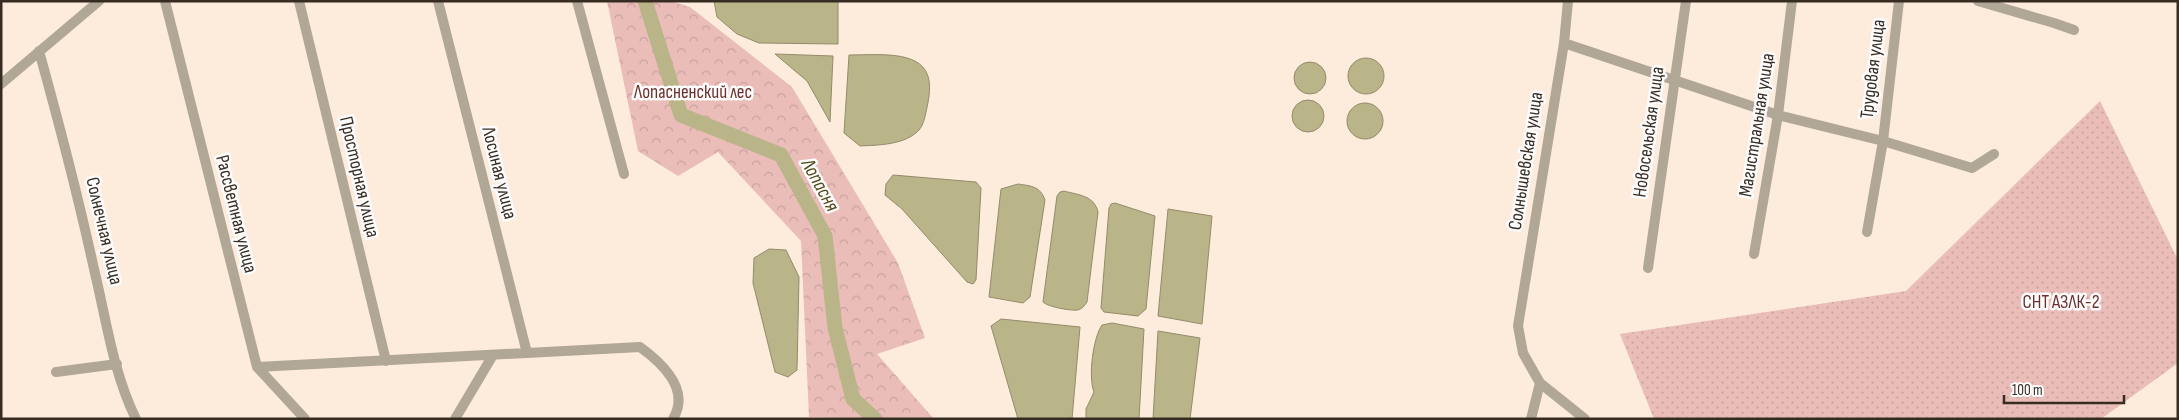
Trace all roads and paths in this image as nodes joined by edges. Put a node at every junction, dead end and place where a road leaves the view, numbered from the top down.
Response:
1 (98, 1) edge
2 (165, 1) edge
3 (299, 1) edge
4 (438, 1) edge
5 (577, 1) edge
6 (1568, 1) edge
7 (1686, 1) edge
8 (1792, 1) edge
9 (1899, 1) edge
10 (1978, 1) edge
11 (2074, 30) dead end
12 (1564, 43) junction
13 (39, 51) junction
14 (1675, 79) junction
15 (1, 84) edge
16 (1778, 115) junction
17 (1882, 141) junction
18 (1994, 154) dead end
19 (624, 174) dead end
20 (1867, 232) dead end
21 (1754, 254) dead end
22 (1648, 268) dead end
23 (526, 353) junction
24 (492, 355) junction
25 (386, 361) junction
26 (117, 364) junction
27 (257, 367) junction
28 (56, 372) dead end
29 (1540, 383) junction
30 (136, 419) edge
31 (305, 419) edge
32 (455, 419) edge
33 (673, 419) edge
34 (1531, 419) edge
35 (1585, 419) edge

1 - 13 street
2 - 27 street, Рассветная улица
3 - 25 street, Просторная улица
4 - 23 street, Лосиная улица
5 - 19 street
6 - 12 street, Солнышевская улица
7 - 14 street, Новосельская улица
8 - 16 street, Магистральная улица
9 - 17 street, Трудовая улица
10 - 11 street
12 - 14 street
12 - 29 street, Солнышевская улица
13 - 15 street
13 - 26 street, Солнечная улица
14 - 16 street
14 - 22 street, Новосельская улица
16 - 17 street
16 - 21 street, Магистральная улица
17 - 18 street, Трудовая улица
17 - 20 street, Трудовая улица
23 - 24 street
23 - 33 street
24 - 25 street
24 - 32 street
25 - 27 street
26 - 28 street
26 - 30 street, Солнечная улица
27 - 31 street, Рассветная улица
29 - 34 street
29 - 35 street

